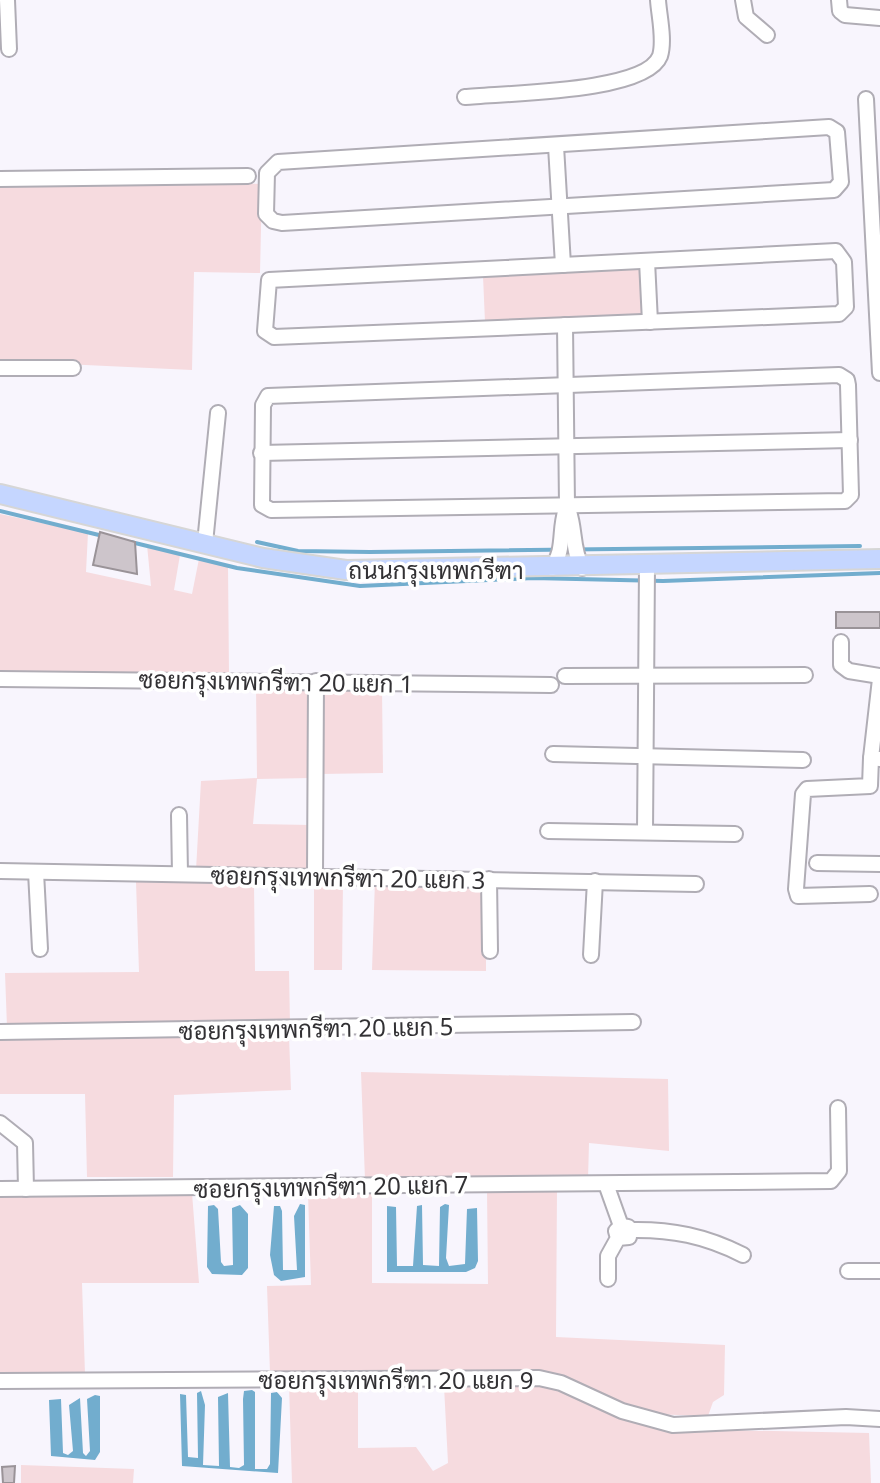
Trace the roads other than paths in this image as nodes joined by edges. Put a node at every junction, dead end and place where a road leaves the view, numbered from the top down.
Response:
1 (7, 0) edge
2 (658, 0) edge
3 (743, 0) edge
4 (839, 0) edge
5 (880, 18) edge
6 (767, 35) dead end
7 (9, 49) dead end
8 (465, 97) dead end
9 (866, 99) dead end
10 (556, 146) junction
11 (248, 176) dead end
12 (0, 179) edge
13 (560, 207) junction
14 (647, 261) junction
15 (563, 265) junction
16 (878, 280) edge
17 (650, 322) junction
18 (565, 325) junction
19 (0, 368) edge
20 (73, 368) dead end
21 (880, 373) edge
22 (565, 386) junction
23 (218, 413) dead end
24 (850, 440) junction
25 (566, 446) junction
26 (261, 453) junction
27 (0, 494) edge
28 (567, 506) junction
29 (205, 543) junction
30 (880, 559) edge
31 (552, 568) junction
32 (582, 568) junction
33 (647, 571) junction
34 (841, 642) dead end
35 (805, 675) dead end
36 (565, 676) dead end
37 (646, 676) junction
38 (880, 678) edge
39 (0, 679) edge
40 (316, 681) junction
41 (551, 685) dead end
42 (553, 754) dead end
43 (646, 756) junction
44 (876, 758) edge
45 (803, 760) dead end
46 (179, 815) dead end
47 (548, 831) dead end
48 (645, 832) junction
49 (735, 834) dead end
50 (817, 863) dead end
51 (880, 864) edge
52 (0, 871) edge
53 (36, 872) junction
54 (180, 874) junction
55 (315, 876) junction
56 (489, 879) junction
57 (595, 881) junction
58 (696, 884) dead end
59 (870, 894) dead end
60 (40, 949) dead end
61 (490, 951) dead end
62 (591, 955) dead end
63 (633, 1022) dead end
64 (0, 1032) edge
65 (838, 1108) dead end
66 (0, 1123) edge
67 (606, 1184) junction
68 (0, 1189) edge
69 (26, 1189) junction
70 (623, 1231) junction
71 (743, 1255) dead end
72 (848, 1271) dead end
73 (880, 1271) edge
74 (608, 1279) dead end
75 (0, 1381) edge
76 (880, 1419) edge

1 - 7 street
2 - 8 street
3 - 6 street
4 - 5 street
9 - 16 street
10 - 13 street
10 - 13 street
10 - 13 street
11 - 12 street
13 - 15 street
14 - 15 street
14 - 17 street
14 - 17 street
15 - 18 street
16 - 21 street
17 - 18 street
18 - 22 street
19 - 20 street
22 - 24 street
22 - 25 street
22 - 26 street
23 - 29 street
24 - 25 street
24 - 28 street
25 - 26 street
25 - 28 street
26 - 28 street
27 - 29 main road, ถนนกรุงเทพกรีฑา
28 - 31 street
28 - 32 street
29 - 31 main road, ถนนกรุงเทพกรีฑา
30 - 33 main road, ถนนกรุงเทพกรีฑา
31 - 32 main road, ถนนกรุงเทพกรีฑา
32 - 33 main road, ถนนกรุงเทพกรีฑา
33 - 37 street
34 - 38 street
35 - 37 street
36 - 37 street
37 - 43 street
38 - 44 street
39 - 40 street, ซอยกรุงเทพกรีฑา 20 แยก 1
40 - 41 street, ซอยกรุงเทพกรีฑา 20 แยก 1
40 - 55 street
42 - 43 street
43 - 45 street
43 - 48 street
44 - 59 street
46 - 54 street
47 - 48 street
48 - 49 street
50 - 51 street
52 - 53 street, ซอยกรุงเทพกรีฑา 20 แยก 3
53 - 54 street, ซอยกรุงเทพกรีฑา 20 แยก 3
53 - 60 street
54 - 55 street, ซอยกรุงเทพกรีฑา 20 แยก 3
55 - 56 street, ซอยกรุงเทพกรีฑา 20 แยก 3
56 - 57 street, ซอยกรุงเทพกรีฑา 20 แยก 3
56 - 61 street
57 - 58 street, ซอยกรุงเทพกรีฑา 20 แยก 3
57 - 62 street
63 - 64 street, ซอยกรุงเทพกรีฑา 20 แยก 5
65 - 67 street, ซอยกรุงเทพกรีฑา 20 แยก 7
66 - 69 street
67 - 69 street, ซอยกรุงเทพกรีฑา 20 แยก 7
67 - 70 street
68 - 69 street, ซอยกรุงเทพกรีฑา 20 แยก 7
70 - 71 street
70 - 74 street
72 - 73 street
75 - 76 street, ซอยกรุงเทพกรีฑา 20 แยก 9

